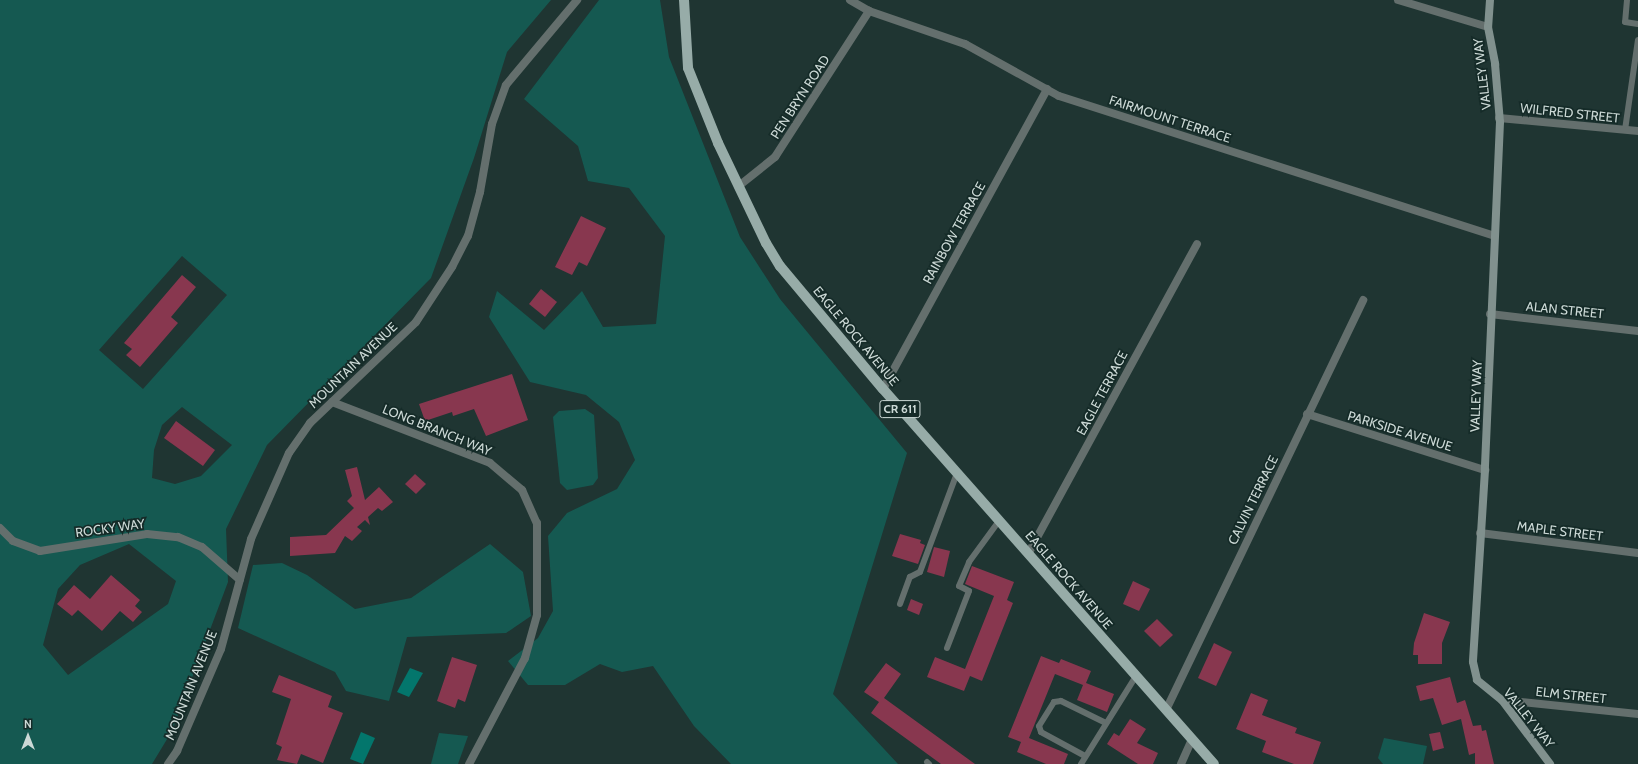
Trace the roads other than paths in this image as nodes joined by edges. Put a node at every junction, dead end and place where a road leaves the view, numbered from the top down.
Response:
1 (577, 0) edge
2 (684, 0) edge
3 (850, 0) edge
4 (1398, 0) edge
5 (1490, 0) edge
6 (1627, 0) edge
7 (869, 11) junction
8 (1638, 24) edge
9 (1488, 27) junction
10 (1638, 40) edge
11 (1047, 89) junction
12 (1499, 118) junction
13 (1625, 130) junction
14 (1638, 131) edge
15 (740, 185) junction
16 (1494, 236) junction
17 (1197, 244) dead end
18 (1363, 300) dead end
19 (1490, 314) junction
20 (1638, 331) edge
21 (883, 389) junction
22 (332, 402) junction
23 (1307, 414) junction
24 (1485, 470) junction
25 (956, 473) junction
26 (999, 521) junction
27 (0, 528) edge
28 (1480, 533) junction
29 (1638, 553) edge
30 (1028, 554) junction
31 (240, 580) junction
32 (900, 604) dead end
33 (947, 648) dead end
34 (1136, 676) junction
35 (1502, 700) junction
36 (1166, 710) junction
37 (1638, 714) edge
38 (1106, 723) junction
39 (1192, 739) junction
40 (1085, 756) junction
41 (168, 764) edge
42 (469, 764) edge
43 (1081, 764) edge
44 (1181, 764) edge
45 (1214, 764) edge
46 (1550, 764) edge

1 - 22 street, MOUNTAIN AVENUE
2 - 15 main road, EAGLE ROCK AVENUE / CR 611
3 - 7 street, FAIRMOUNT TERRACE
4 - 9 street
5 - 9 street, VALLEY WAY
6 - 8 lane
7 - 11 street, FAIRMOUNT TERRACE
7 - 15 street, PEN BRYN ROAD
9 - 12 street, VALLEY WAY
10 - 13 lane
11 - 16 street, FAIRMOUNT TERRACE
11 - 21 street, RAINBOW TERRACE
12 - 13 street, WILFRED STREET
12 - 16 street, VALLEY WAY
13 - 14 street, WILFRED STREET
15 - 21 main road, EAGLE ROCK AVENUE / CR 611
16 - 19 street, VALLEY WAY
17 - 30 street, EAGLE TERRACE
18 - 23 street, CALVIN TERRACE
19 - 20 street, ALAN STREET
19 - 24 street, VALLEY WAY
21 - 25 main road, EAGLE ROCK AVENUE / CR 611
22 - 31 street, MOUNTAIN AVENUE
22 - 42 street, LONG BRANCH WAY
23 - 24 street, PARKSIDE AVENUE
23 - 36 street, CALVIN TERRACE
24 - 28 street, VALLEY WAY
25 - 26 main road, EAGLE ROCK AVENUE / CR 611
25 - 32 lane
26 - 30 main road, EAGLE ROCK AVENUE / CR 611
26 - 33 lane
27 - 31 street, ROCKY WAY
28 - 29 street, MAPLE STREET
28 - 35 street, VALLEY WAY
30 - 34 main road, EAGLE ROCK AVENUE / CR 611
31 - 41 street, MOUNTAIN AVENUE
34 - 36 main road, EAGLE ROCK AVENUE / CR 611
34 - 38 lane
35 - 37 street, ELM STREET
35 - 46 street, VALLEY WAY
36 - 39 main road, EAGLE ROCK AVENUE / CR 611
38 - 40 lane
38 - 40 lane
39 - 44 street
39 - 45 main road, EAGLE ROCK AVENUE / CR 611
40 - 43 lane

